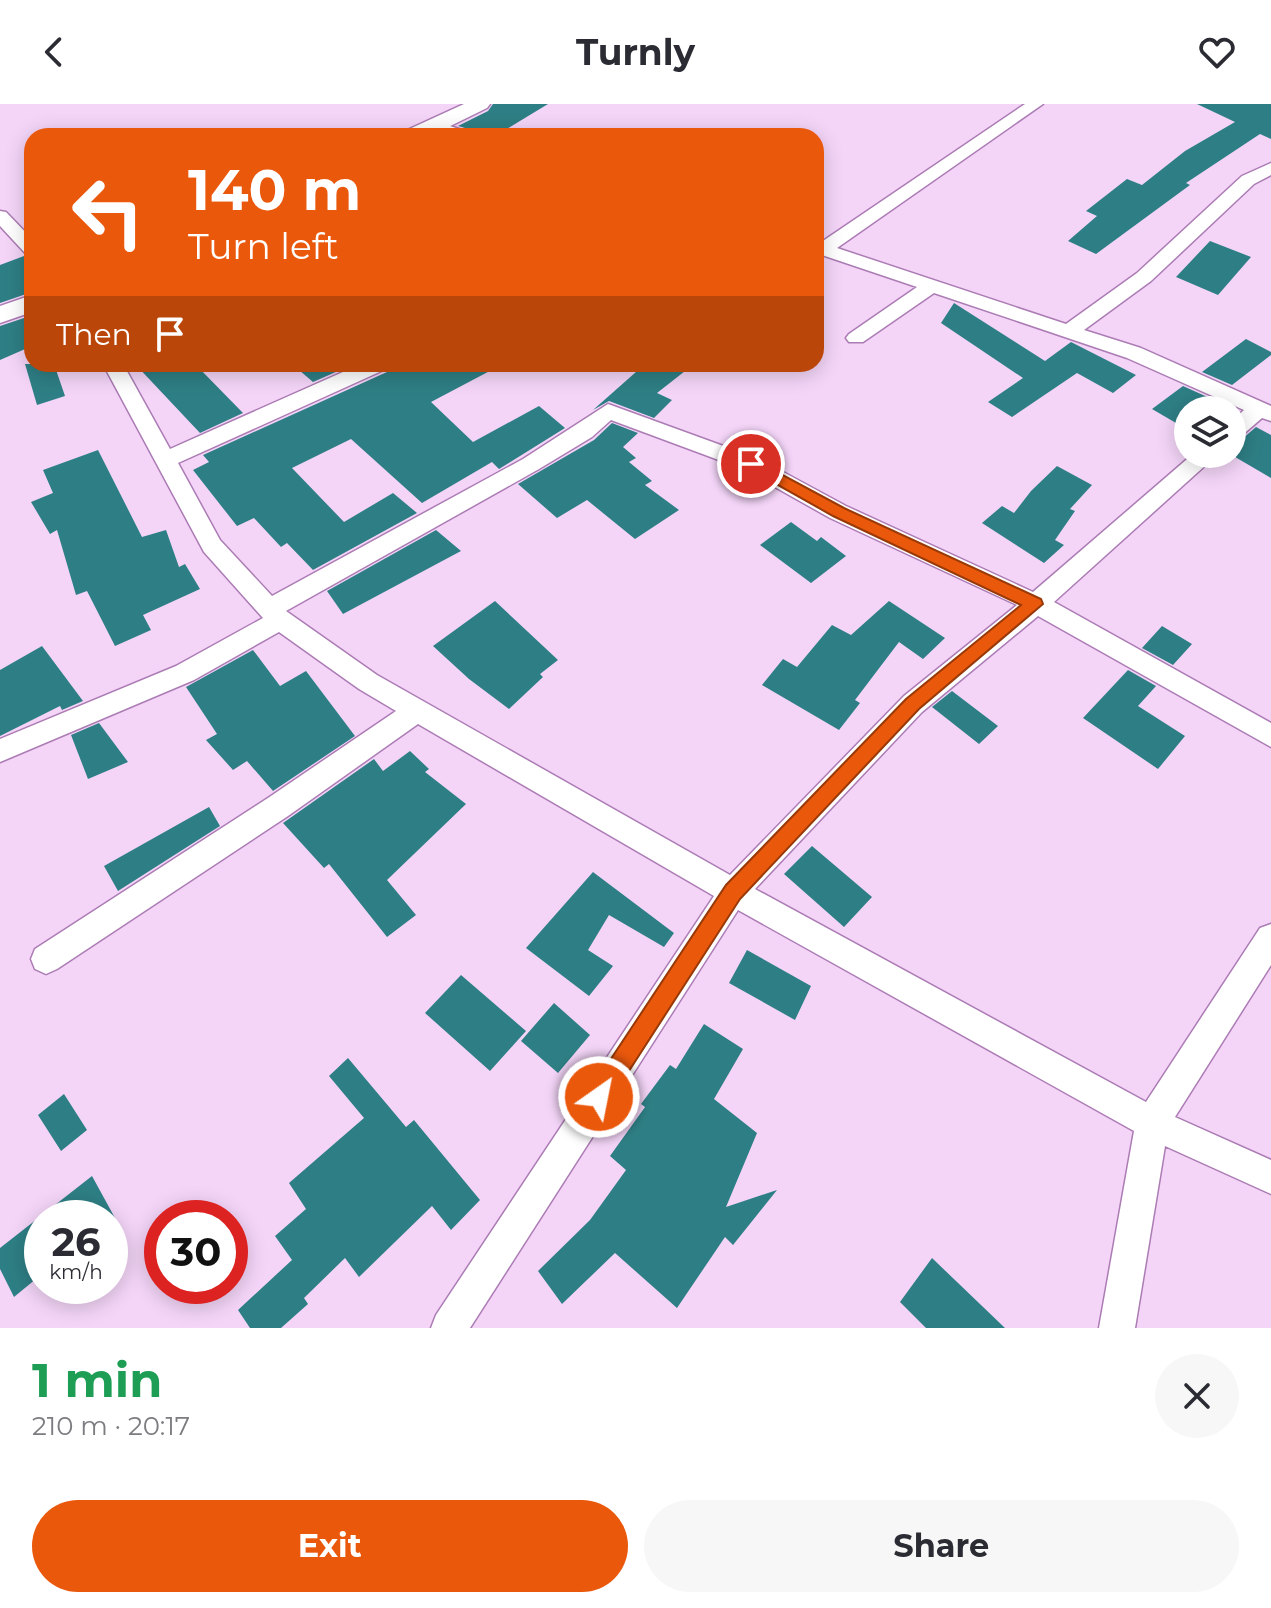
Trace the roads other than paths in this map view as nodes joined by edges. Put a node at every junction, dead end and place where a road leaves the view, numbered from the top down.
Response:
1 (480, 104) edge
2 (1035, 104) edge
3 (435, 126) junction
4 (431, 128) edge
5 (441, 128) edge
6 (1271, 168) edge
7 (0, 216) edge
8 (24, 242) edge
9 (824, 245) edge
10 (824, 249) edge
11 (933, 285) junction
12 (24, 306) edge
13 (0, 315) edge
14 (1069, 331) junction
15 (856, 338) dead end
16 (117, 372) edge
17 (361, 372) edge
18 (1265, 412) edge
19 (1246, 424) edge
20 (164, 460) junction
21 (1191, 468) edge
22 (1035, 604) junction
23 (274, 614) junction
24 (417, 711) junction
25 (1271, 736) edge
26 (0, 751) edge
27 (733, 892) junction
28 (1271, 938) edge
29 (46, 959) dead end
30 (1152, 1123) junction
31 (1271, 1177) edge
32 (449, 1328) edge
33 (1117, 1328) edge

1 - 3 street
2 - 9 street
3 - 4 street
3 - 5 street
6 - 14 street
7 - 8 street
10 - 11 street
11 - 14 street
11 - 15 street
12 - 13 street
14 - 18 street
16 - 20 street
17 - 20 street
18 - 19 street
20 - 23 street
21 - 22 street
22 - 23 street
22 - 25 street
22 - 27 street
23 - 24 street
23 - 26 street
24 - 27 street
24 - 29 street
27 - 30 street
27 - 32 street
28 - 30 street
30 - 31 street
30 - 33 street

